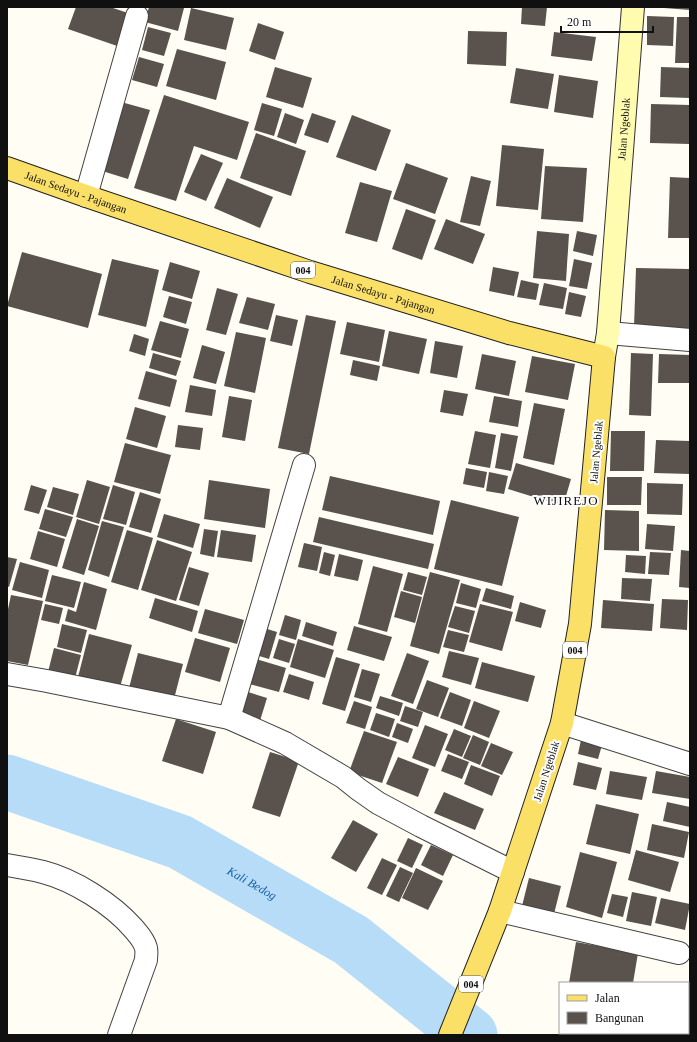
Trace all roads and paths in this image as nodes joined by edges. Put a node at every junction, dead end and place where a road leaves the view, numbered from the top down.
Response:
1 (633, 7) edge
2 (137, 16) dead end
3 (7, 168) edge
4 (86, 196) junction
5 (608, 333) junction
6 (690, 340) edge
7 (604, 357) junction
8 (304, 465) dead end
9 (7, 674) edge
10 (230, 718) junction
11 (562, 723) junction
12 (690, 764) edge
13 (7, 865) edge
14 (513, 872) junction
15 (500, 912) junction
16 (679, 954) dead end
17 (119, 1035) edge
18 (450, 1035) edge

1 - 5 main road, Jalan Ngeblak
2 - 4 street
3 - 4 main road, Jalan Sedayu - Pajangan / 004
4 - 7 main road, Jalan Sedayu - Pajangan / 004
5 - 6 street
5 - 7 main road, Jalan Ngeblak
7 - 11 main road, Jalan Ngeblak / 004
8 - 10 street
9 - 10 street
10 - 14 street
11 - 12 street
11 - 14 main road, Jalan Ngeblak / 004
13 - 17 street
14 - 15 main road, Jalan Ngeblak / 004
15 - 16 street
15 - 18 main road, Jalan Ngeblak / 004

